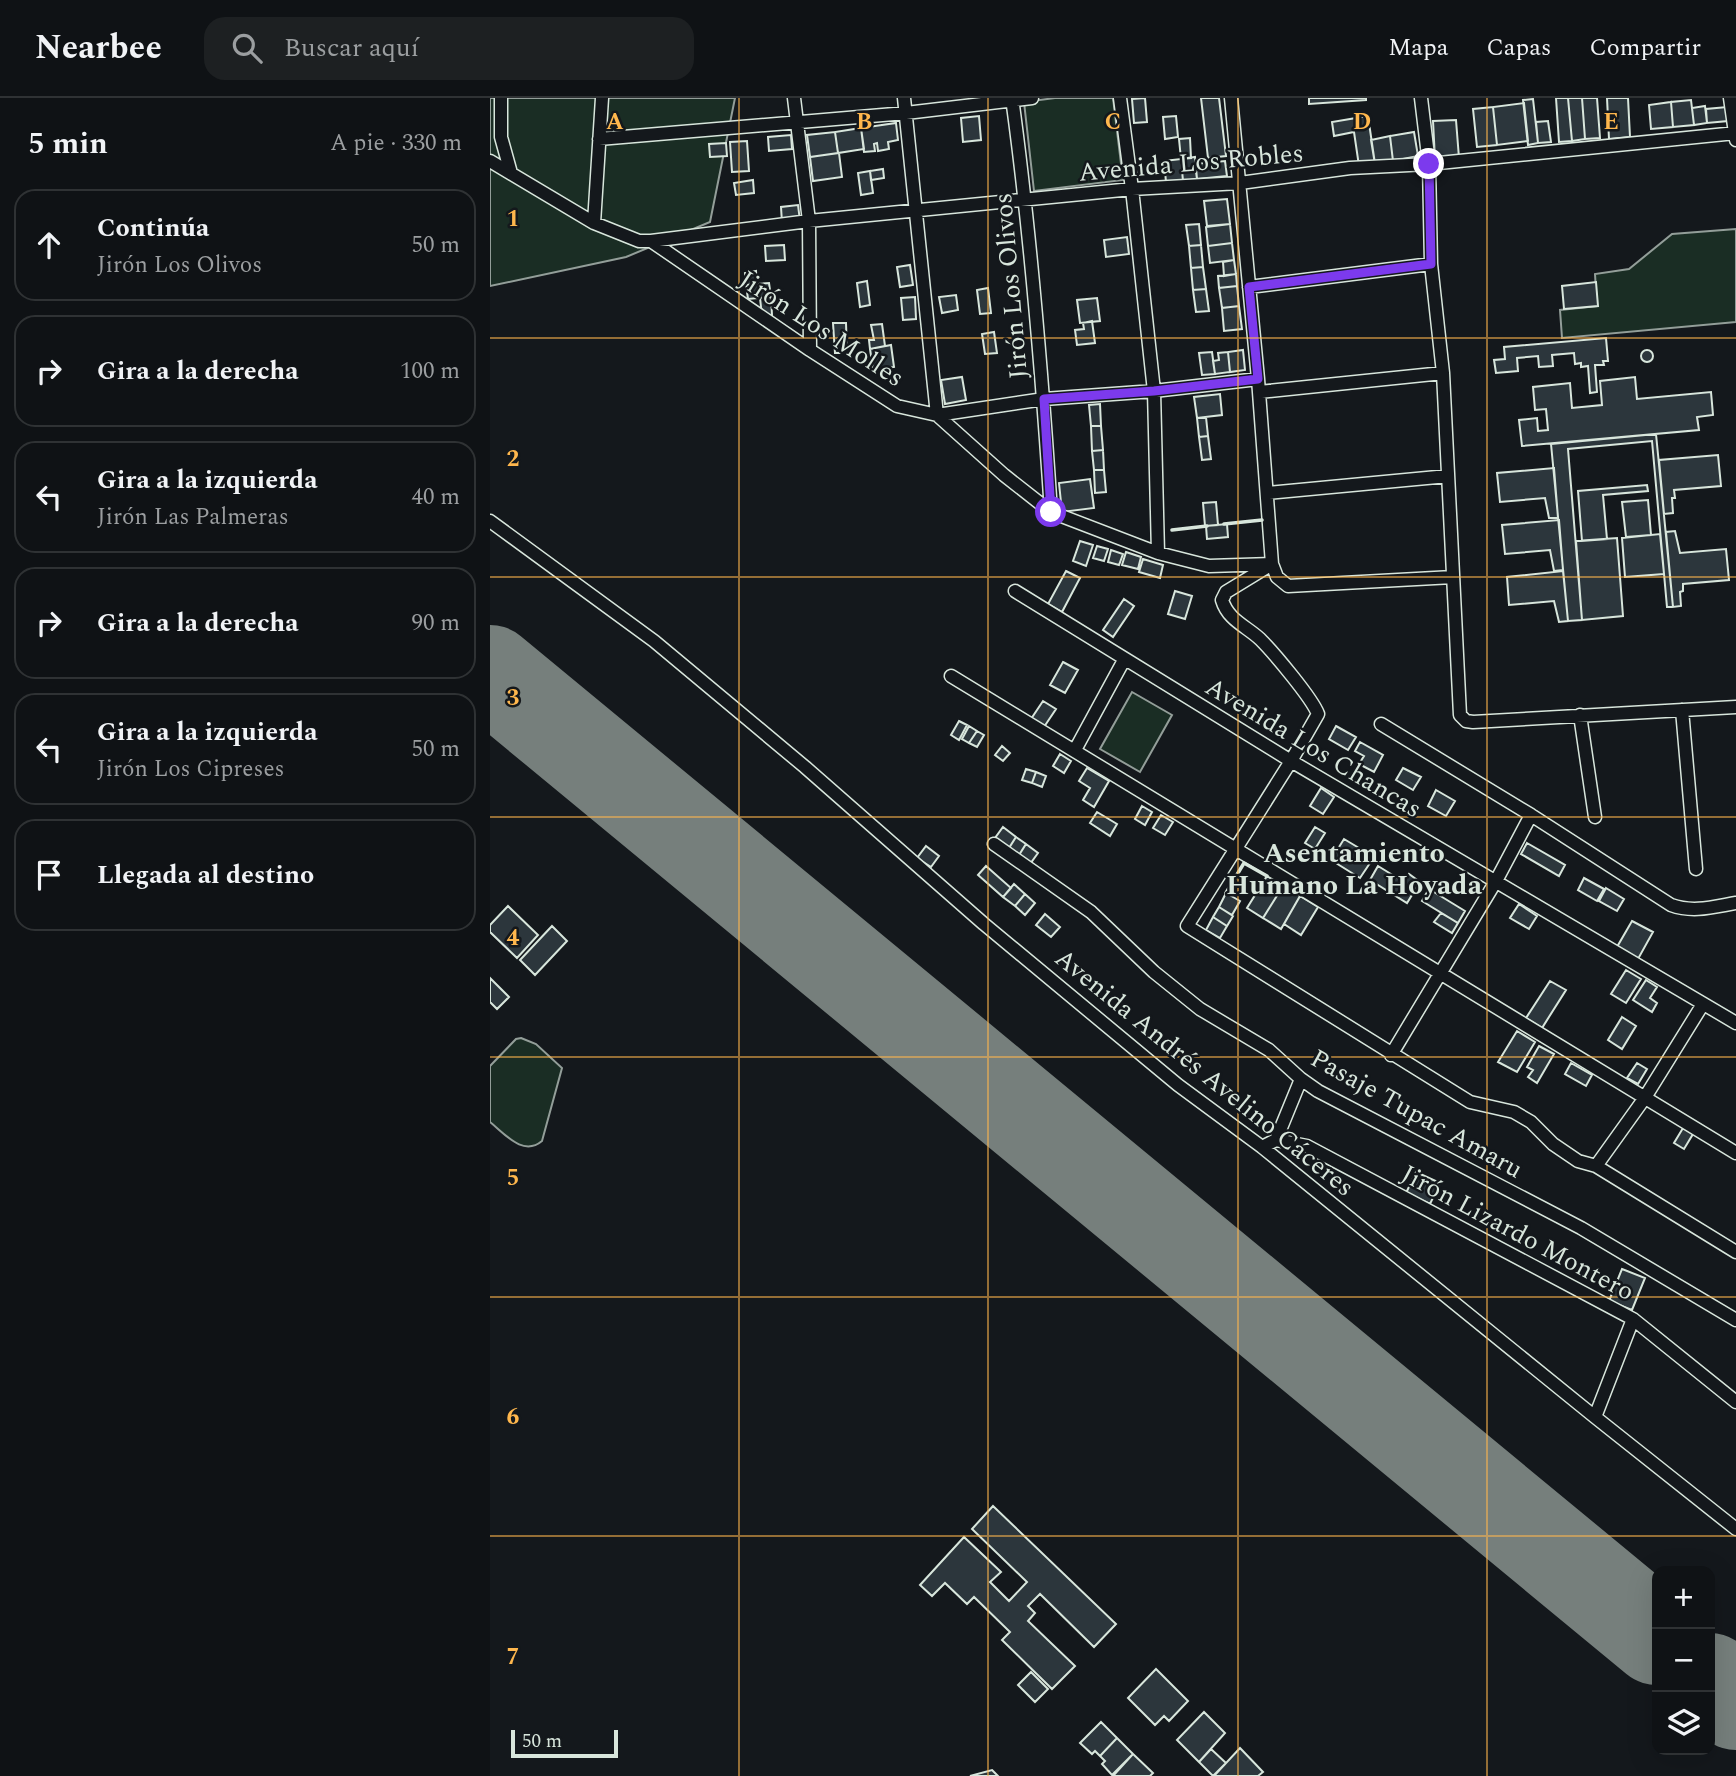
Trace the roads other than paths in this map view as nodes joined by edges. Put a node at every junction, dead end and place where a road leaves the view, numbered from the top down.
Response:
1 (501, 98) edge
2 (602, 98) edge
3 (794, 98) edge
4 (904, 98) edge
5 (1032, 98) edge
6 (1120, 98) edge
7 (1231, 98) edge
8 (1421, 98) edge
9 (1730, 98) edge
10 (1012, 99) edge
11 (906, 113) junction
12 (799, 123) junction
13 (1736, 136) edge
14 (599, 139) junction
15 (490, 162) edge
16 (1429, 164) junction
17 (511, 173) junction
18 (1240, 183) junction
19 (1132, 189) junction
20 (1026, 200) junction
21 (916, 212) junction
22 (809, 221) junction
23 (594, 223) junction
24 (651, 241) junction
25 (1431, 264) junction
26 (1249, 287) junction
27 (810, 350) junction
28 (1443, 373) junction
29 (1258, 386) junction
30 (1154, 391) junction
31 (1044, 399) junction
32 (937, 415) junction
33 (1448, 475) junction
34 (1267, 493) junction
35 (1051, 512) junction
36 (490, 521) edge
37 (1158, 553) junction
38 (1272, 564) junction
39 (1453, 577) junction
40 (1015, 591) dead end
41 (1124, 660) junction
42 (951, 676) dead end
43 (1736, 707) edge
44 (1682, 710) junction
45 (1580, 715) junction
46 (1381, 724) dead end
47 (1076, 750) junction
48 (1291, 761) junction
49 (1531, 815) junction
50 (1595, 817) dead end
51 (994, 844) dead end
52 (1236, 849) junction
53 (1696, 869) dead end
54 (1496, 881) junction
55 (1736, 902) edge
56 (1439, 973) junction
57 (1703, 1004) junction
58 (1736, 1023) edge
59 (1391, 1055) junction
60 (1301, 1079) junction
61 (1644, 1099) junction
62 (1276, 1140) junction
63 (1262, 1147) junction
64 (1736, 1153) edge
65 (1596, 1166) junction
66 (1736, 1252) edge
67 (1633, 1319) junction
68 (1736, 1320) edge
69 (1736, 1402) edge
70 (1595, 1417) junction
71 (1736, 1529) edge

1 - 17 street
2 - 14 street
3 - 12 street
4 - 11 street
5 - 10 street
6 - 19 street
7 - 18 street
8 - 16 street
9 - 13 street
10 - 11 street
10 - 20 street, Jirón Los Olivos
11 - 12 street
11 - 21 street
12 - 14 street
12 - 22 street
13 - 16 street, Avenida Los Robles
14 - 23 street
15 - 17 street
16 - 18 street, Avenida Los Robles
16 - 25 street
17 - 23 street
18 - 19 street, Avenida Los Robles
18 - 26 street
19 - 20 street, Avenida Los Robles
19 - 30 street
20 - 21 street, Avenida Los Robles
20 - 31 street, Jirón Los Olivos
21 - 22 street, Avenida Los Robles
21 - 32 street
22 - 24 street, Avenida Los Robles
22 - 27 street
23 - 24 street
24 - 27 street, Jirón Los Molles
25 - 26 street
25 - 28 street
26 - 29 street
27 - 32 street, Jirón Los Molles
28 - 29 street
28 - 33 street
29 - 30 street
29 - 34 street
30 - 31 street
30 - 37 street
31 - 32 street
31 - 35 street, Jirón Los Olivos
32 - 35 street, Jirón Los Molles
33 - 34 street
33 - 39 street
34 - 38 street
35 - 37 street, Jirón Los Molles
36 - 63 street, Avenida Andrés Avelino Cáceres
37 - 38 street, Jirón Los Molles
38 - 39 street
38 - 48 street
39 - 45 street
40 - 41 street, Avenida Los Chancas
41 - 47 street
41 - 48 street, Avenida Los Chancas
42 - 47 street
43 - 44 street
44 - 45 street
44 - 53 street
45 - 50 street
46 - 49 street
47 - 52 street
48 - 52 street
48 - 54 street, Avenida Los Chancas
49 - 54 street
49 - 55 street
51 - 60 street, Pasaje Tupac Amaru
52 - 56 street
52 - 59 street
54 - 56 street
54 - 57 street, Avenida Los Chancas
56 - 59 street
56 - 61 street
57 - 58 street, Avenida Los Chancas
57 - 61 street
59 - 65 street
60 - 62 street
60 - 68 street, Pasaje Tupac Amaru
61 - 64 street
61 - 65 street
62 - 63 street
62 - 67 street, Jirón Lizardo Montero
63 - 70 street, Avenida Andrés Avelino Cáceres
65 - 66 street
67 - 69 street, Jirón Lizardo Montero
67 - 70 street
70 - 71 street, Avenida Andrés Avelino Cáceres

